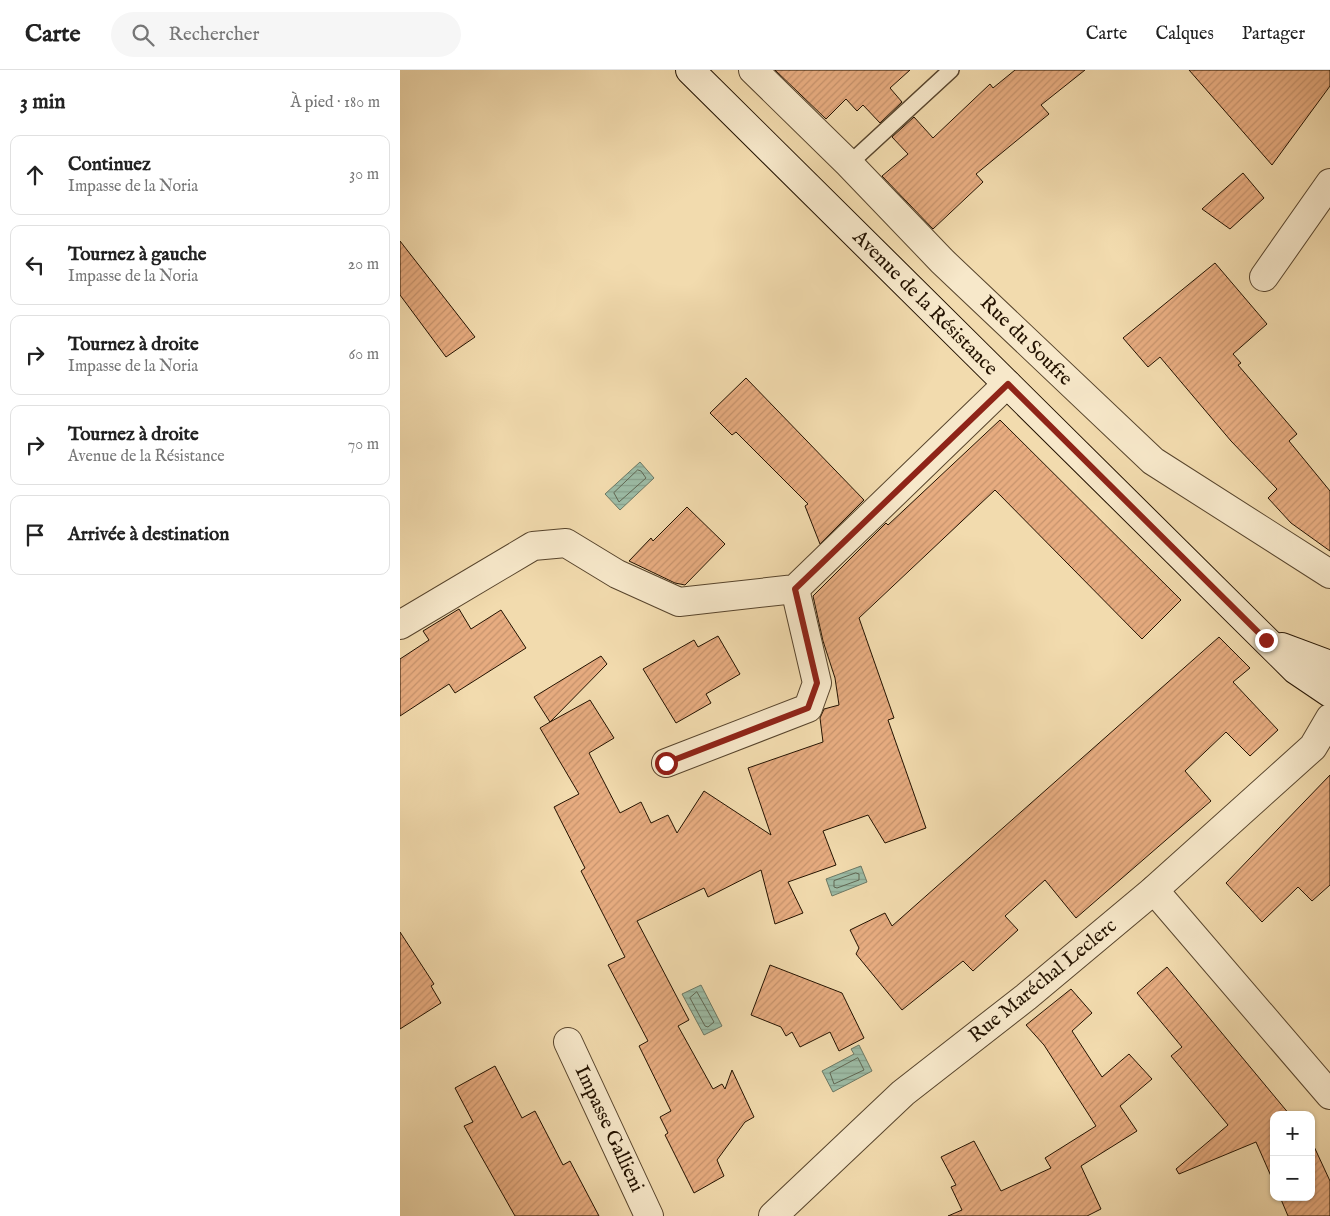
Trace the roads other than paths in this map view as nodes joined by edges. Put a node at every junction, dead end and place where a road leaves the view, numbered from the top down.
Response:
1 (690, 70) edge
2 (753, 70) edge
3 (951, 70) edge
4 (849, 164) junction
5 (1330, 183) edge
6 (1264, 277) dead end
7 (1008, 384) junction
8 (1330, 574) edge
9 (795, 589) junction
10 (400, 625) edge
11 (1266, 640) junction
12 (1330, 665) edge
13 (1330, 693) edge
14 (1330, 718) edge
15 (1321, 744) edge
16 (666, 763) dead end
17 (1154, 890) junction
18 (568, 1042) dead end
19 (1330, 1095) edge
20 (649, 1216) edge
21 (773, 1216) edge

1 - 7 street, Avenue de la Résistance
2 - 4 street, Rue du Soufre
3 - 4 lane
4 - 8 street, Rue du Soufre
5 - 6 street
7 - 9 street
7 - 11 street, Avenue de la Résistance
9 - 10 street
9 - 16 street
11 - 12 street, Avenue de la Résistance
11 - 13 street, Avenue de la Résistance
14 - 15 street, Rue Maréchal Leclerc
15 - 17 street, Rue Maréchal Leclerc
17 - 19 street
17 - 21 street, Rue Maréchal Leclerc
18 - 20 street, Impasse Gallieni

